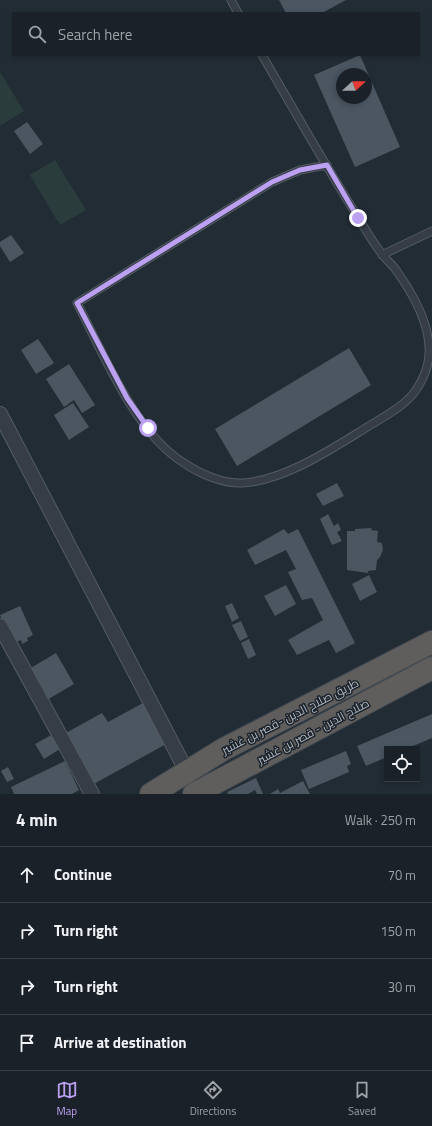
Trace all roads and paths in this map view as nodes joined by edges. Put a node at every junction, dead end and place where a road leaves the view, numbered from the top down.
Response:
1 (231, 0) edge
2 (237, 12) edge
3 (263, 56) edge
4 (327, 165) junction
5 (432, 230) edge
6 (382, 255) junction
7 (0, 414) edge
8 (0, 626) edge
9 (432, 642) edge
10 (432, 668) edge
11 (187, 772) junction
12 (201, 792) edge
13 (92, 794) edge
14 (151, 794) edge

1 - 2 lane
3 - 4 lane
4 - 6 lane
4 - 6 lane
5 - 6 lane
7 - 11 street
8 - 13 street
9 - 11 highway, طريق صلاح الدين -قصر بن غشير
10 - 12 highway, صلاح الدين - قصر بن غشير
11 - 14 highway, طريق صلاح الدين -قصر بن غشير

